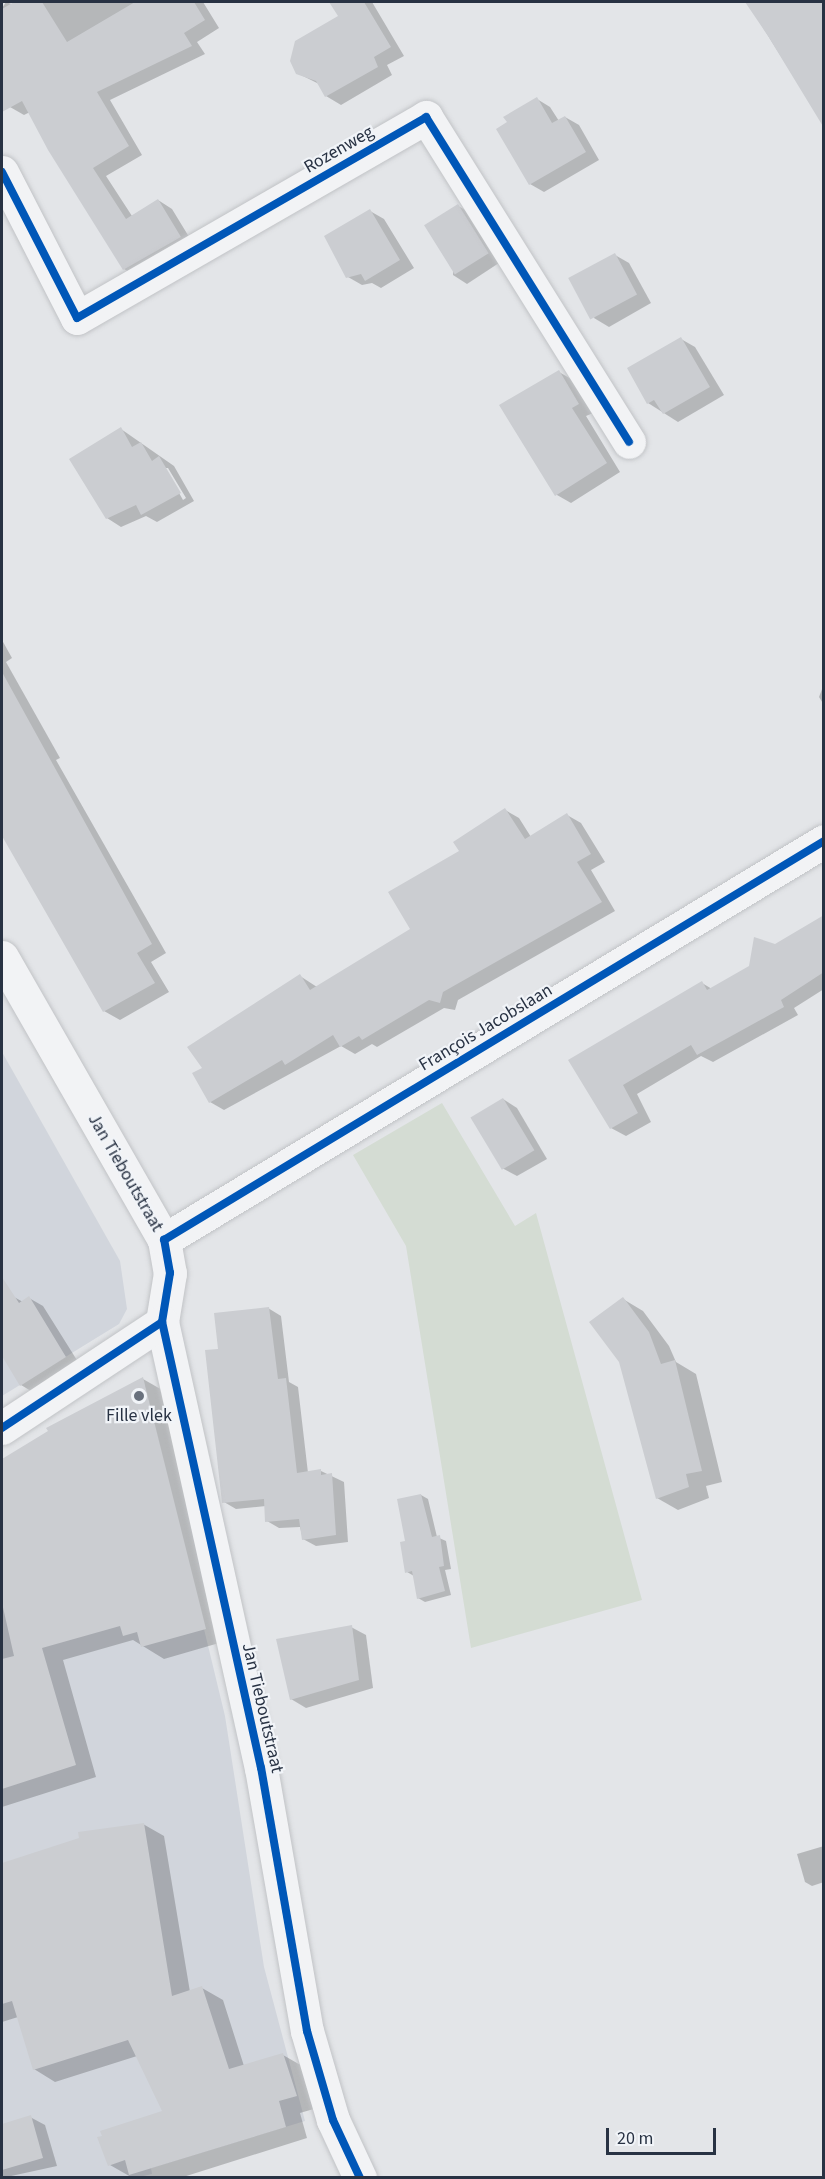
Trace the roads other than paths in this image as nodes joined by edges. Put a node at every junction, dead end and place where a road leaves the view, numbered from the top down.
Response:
1 (2, 172) edge
2 (629, 442) dead end
3 (824, 841) edge
4 (2, 957) edge
5 (164, 1240) junction
6 (162, 1322) junction
7 (2, 1428) edge
8 (360, 2178) edge

1 - 2 street, Rozenweg
3 - 5 street, François Jacobslaan
4 - 5 street, Jan Tieboutstraat
5 - 6 street, Jan Tieboutstraat
6 - 7 street
6 - 8 street, Jan Tieboutstraat

